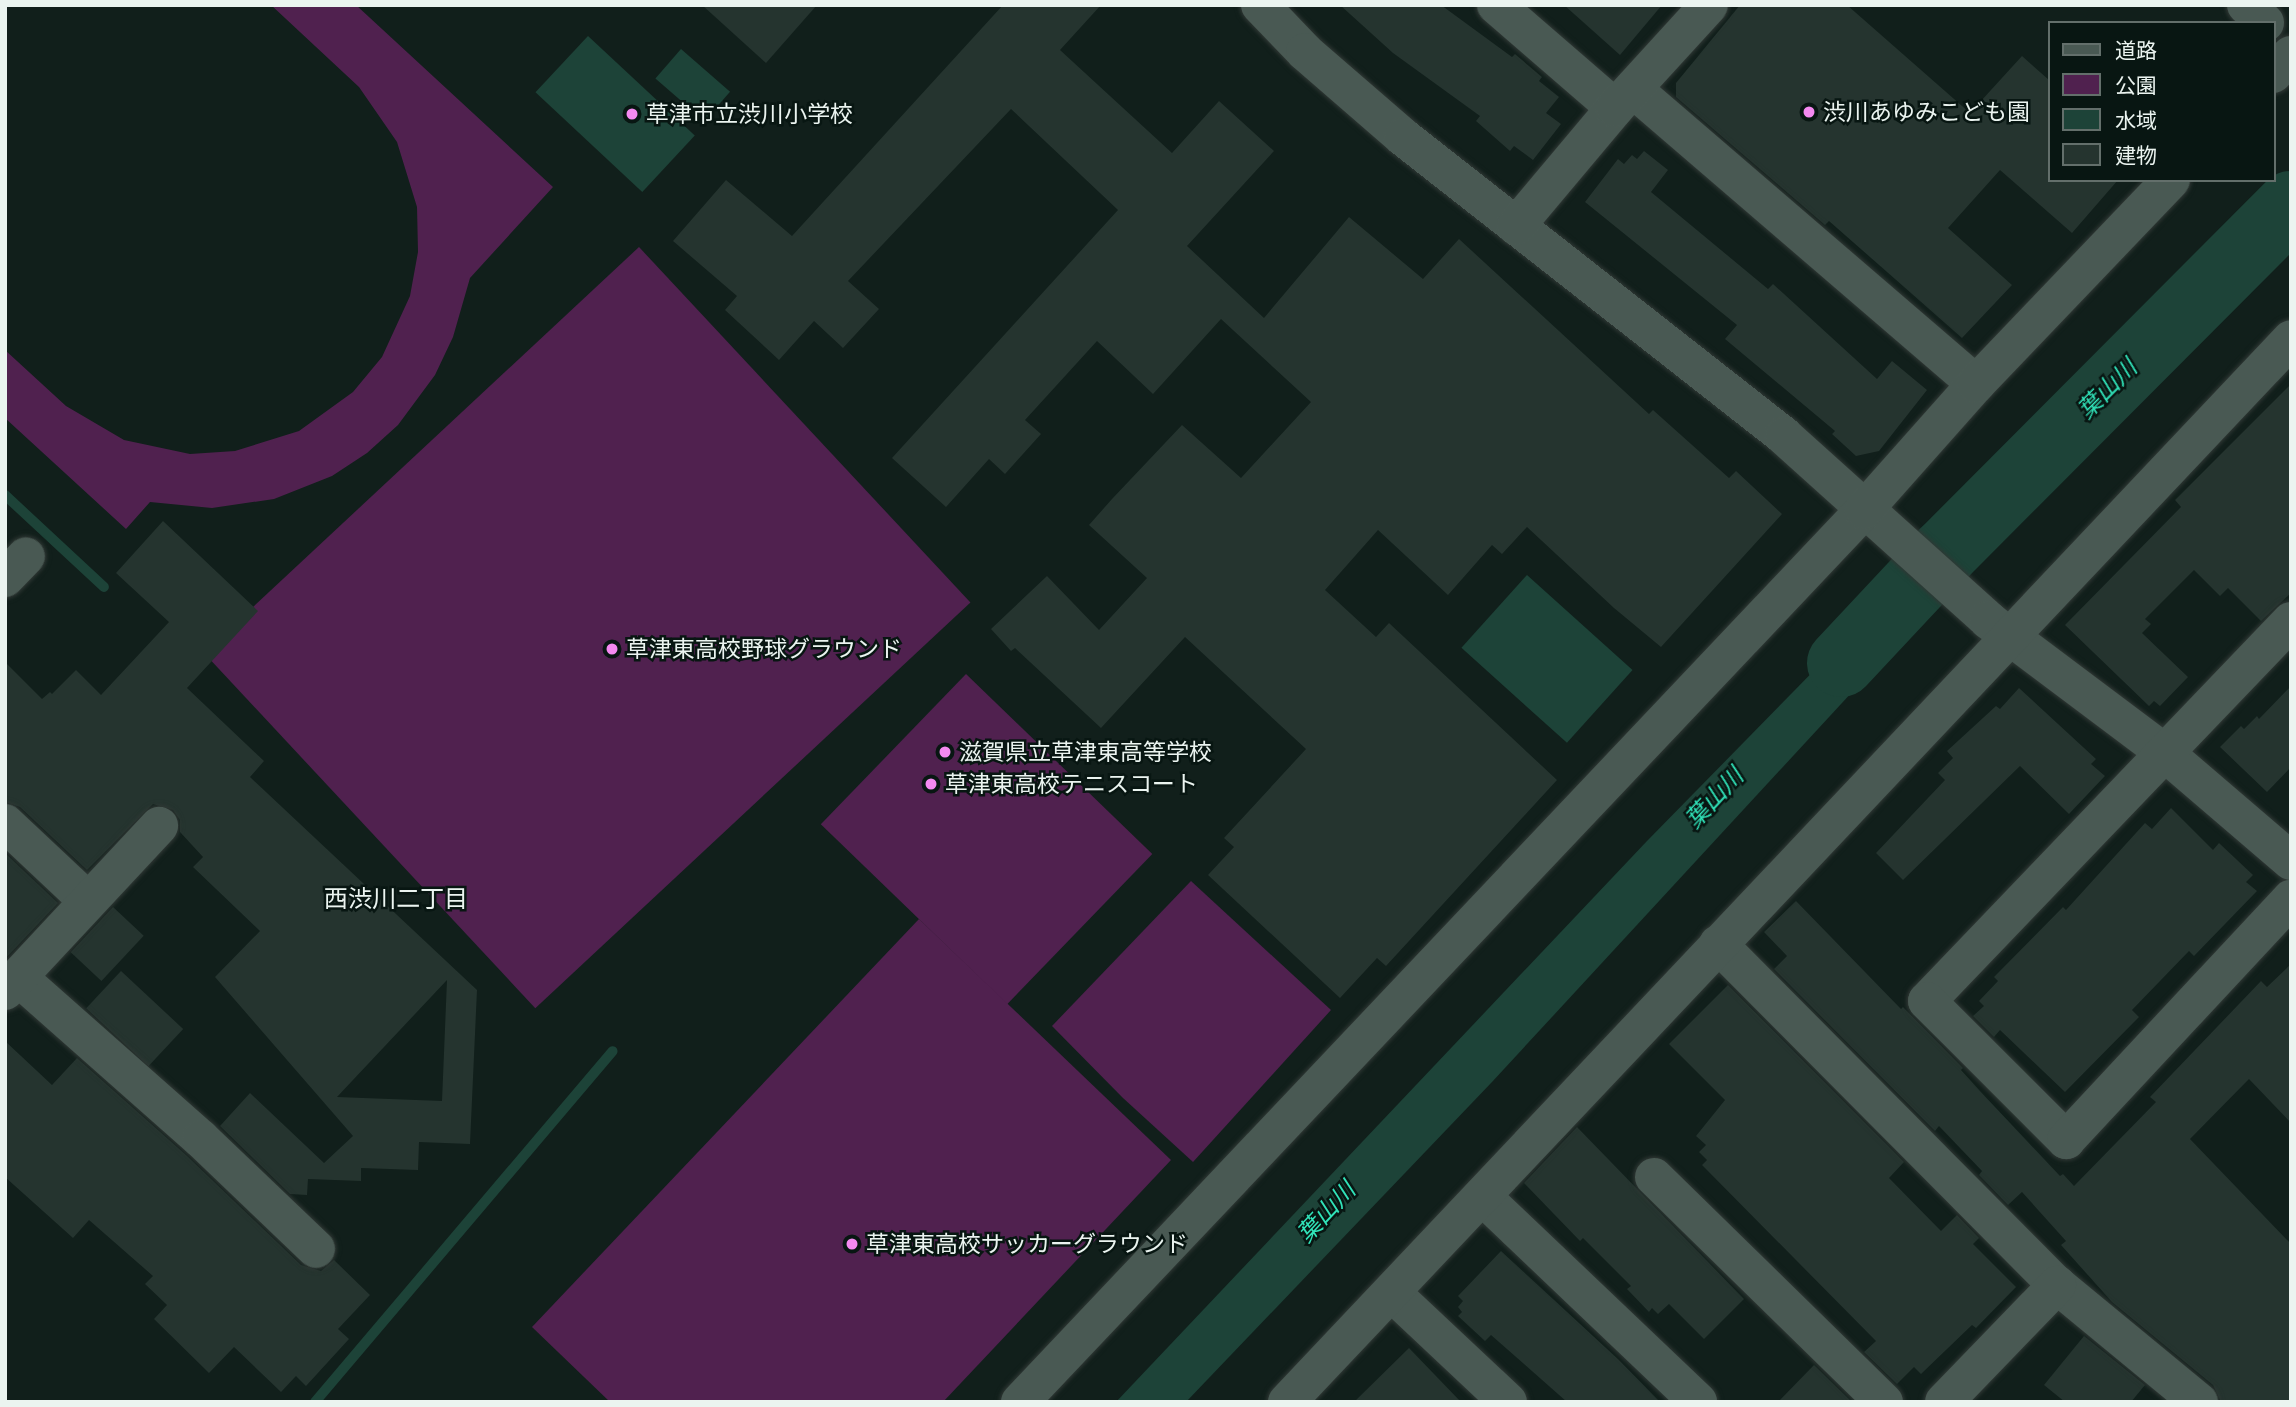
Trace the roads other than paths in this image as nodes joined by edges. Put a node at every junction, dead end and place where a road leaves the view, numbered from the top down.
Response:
1 (1260, 5) edge
2 (1496, 5) edge
3 (1709, 5) edge
4 (2246, 5) edge
5 (2262, 21) edge
6 (2275, 33) edge
7 (2291, 47) edge
8 (2291, 55) edge
9 (2275, 72) edge
10 (1624, 98) junction
11 (2169, 182) edge
12 (1516, 226) junction
13 (2291, 339) edge
14 (1976, 384) junction
15 (1872, 517) junction
16 (2291, 621) edge
17 (1999, 629) junction
18 (2165, 753) junction
19 (5, 823) edge
20 (159, 826) dead end
21 (2291, 861) edge
22 (2291, 899) edge
23 (88, 901) junction
24 (1718, 944) junction
25 (12, 984) edge
26 (1654, 1177) dead end
27 (1483, 1197) junction
28 (316, 1249) dead end
29 (2057, 1284) junction
30 (1392, 1293) junction
31 (1020, 1402) edge
32 (1287, 1402) edge
33 (1508, 1402) edge
34 (1698, 1402) edge
35 (1884, 1402) edge
36 (1944, 1402) edge
37 (2199, 1402) edge

1 - 12 street
2 - 10 street
3 - 10 street
4 - 5 street
6 - 7 street
8 - 9 street
10 - 12 street
10 - 14 street
11 - 14 street
12 - 15 street
13 - 17 street
14 - 15 street
15 - 17 street
15 - 31 street
16 - 18 street
17 - 18 street
17 - 24 street
18 - 21 street
18 - 22 street
19 - 23 street
20 - 23 street
23 - 25 street
24 - 27 street
24 - 29 street
25 - 28 street
26 - 35 street
27 - 30 street
27 - 34 street
29 - 36 street
29 - 37 street
30 - 32 street
30 - 33 street

